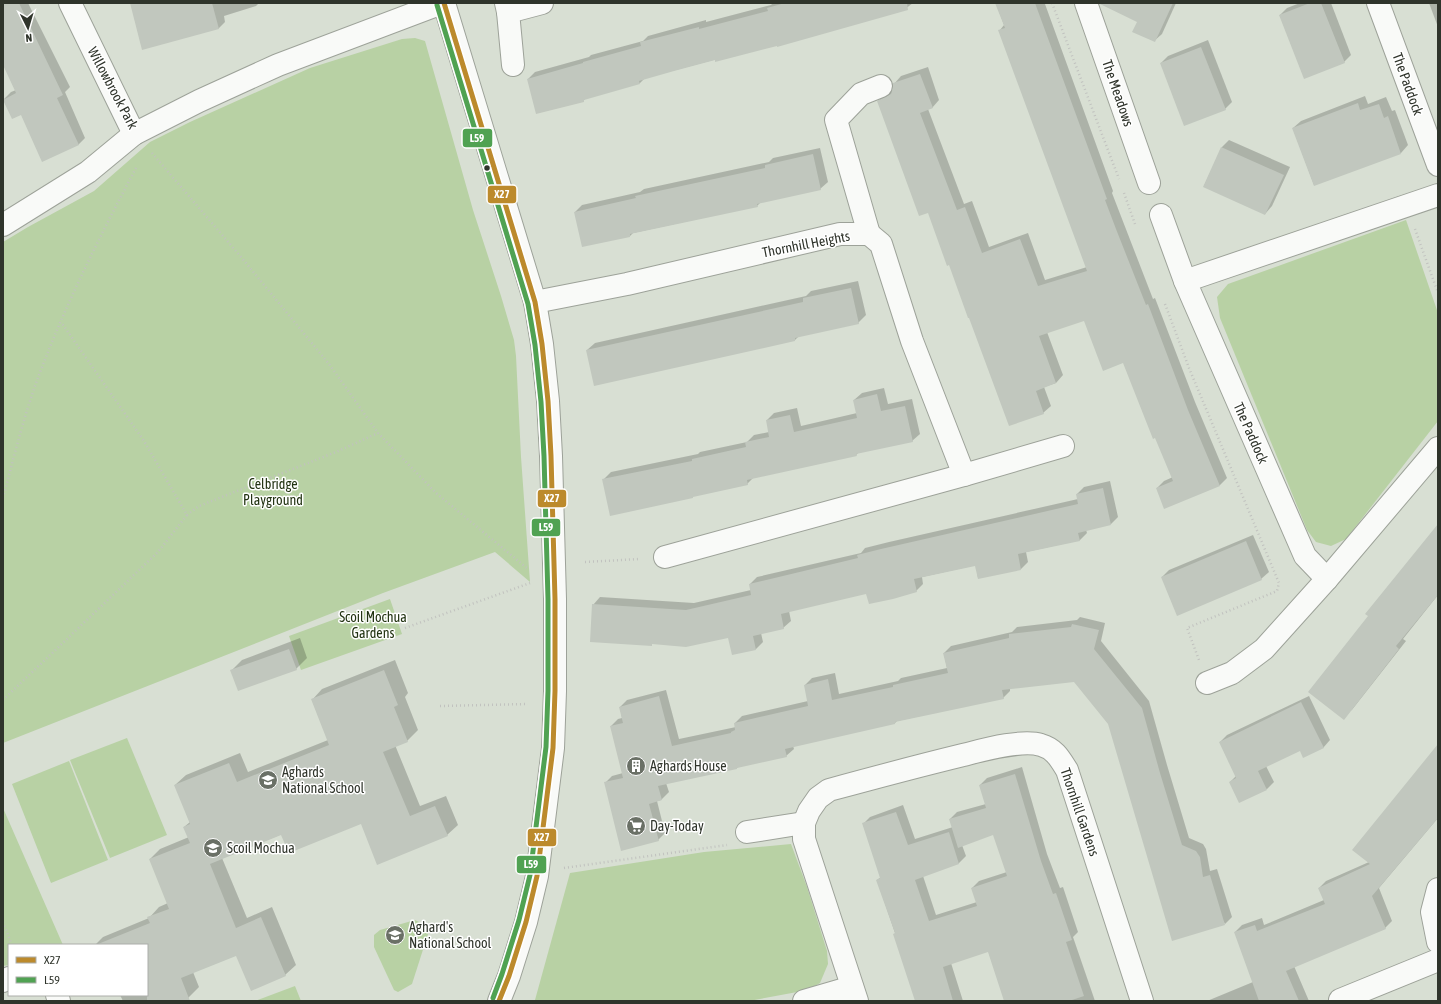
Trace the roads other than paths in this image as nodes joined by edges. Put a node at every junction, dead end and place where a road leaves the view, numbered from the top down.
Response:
1 (70, 3) edge
2 (443, 3) edge
3 (542, 3) edge
4 (1086, 3) edge
5 (1378, 3) edge
6 (507, 8) edge
7 (513, 65) dead end
8 (881, 86) dead end
9 (141, 141) junction
10 (1438, 165) edge
11 (1149, 183) dead end
12 (1438, 195) edge
13 (1161, 215) dead end
14 (7, 223) edge
15 (869, 234) junction
16 (1185, 281) junction
17 (535, 302) junction
18 (1063, 446) dead end
19 (1438, 448) edge
20 (964, 475) junction
21 (665, 557) road end
22 (1327, 579) junction
23 (1207, 683) road end
24 (804, 824) junction
25 (739, 838) road end
26 (1438, 889) edge
27 (1438, 942) edge
28 (1438, 960) edge
29 (854, 994) edge
30 (502, 1000) edge
31 (1340, 1000) dead end
32 (804, 1001) edge
33 (1142, 1001) edge

1 - 9 street, Willowbrook Park
2 - 9 street, Willowbrook Park
2 - 17 street
3 - 6 street
4 - 11 street, The Meadows
5 - 10 street, The Paddock
6 - 7 street
8 - 15 street
9 - 14 street
12 - 16 street
13 - 16 street, The Paddock
15 - 17 street, Thornhill Heights
15 - 20 street, Thornhill Heights
16 - 22 street, The Paddock
17 - 30 street
18 - 20 street
19 - 22 street
20 - 21 street
22 - 23 street
24 - 25 street
24 - 29 street
24 - 33 street, Thornhill Gardens
26 - 27 street
28 - 31 street
29 - 32 street

